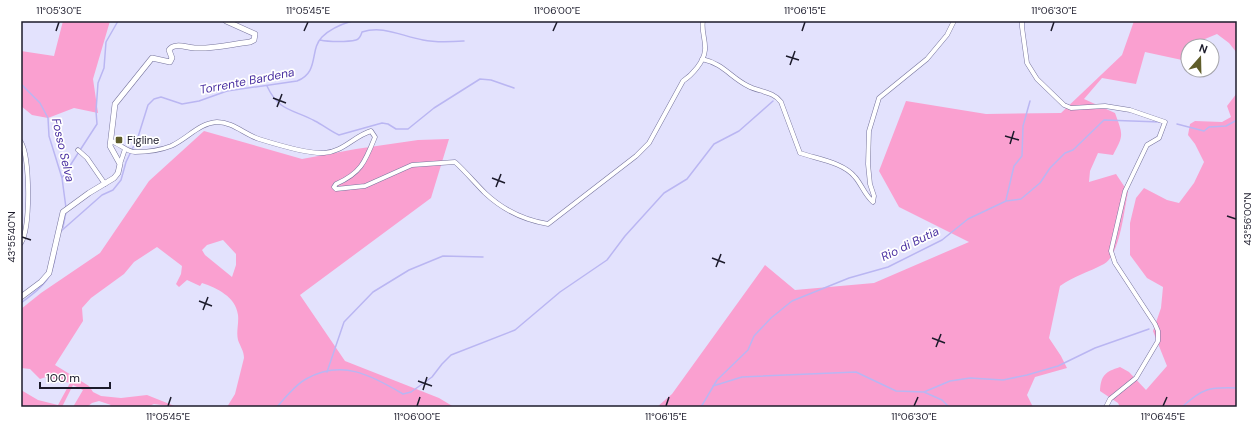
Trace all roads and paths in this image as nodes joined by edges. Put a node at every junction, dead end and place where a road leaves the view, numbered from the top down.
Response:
1 (226, 21) edge
2 (704, 21) edge
3 (954, 21) edge
4 (1022, 21) edge
5 (702, 59) junction
6 (111, 141) junction
7 (21, 142) edge
8 (78, 150) dead end
9 (127, 150) junction
10 (120, 164) junction
11 (105, 184) junction
12 (21, 243) edge
13 (21, 297) edge
14 (1106, 407) edge

1 - 6 street
2 - 5 street
3 - 5 street
4 - 14 street
5 - 9 street
6 - 9 street
6 - 10 street
7 - 12 street
8 - 11 street
9 - 10 street
10 - 11 street
11 - 13 street

